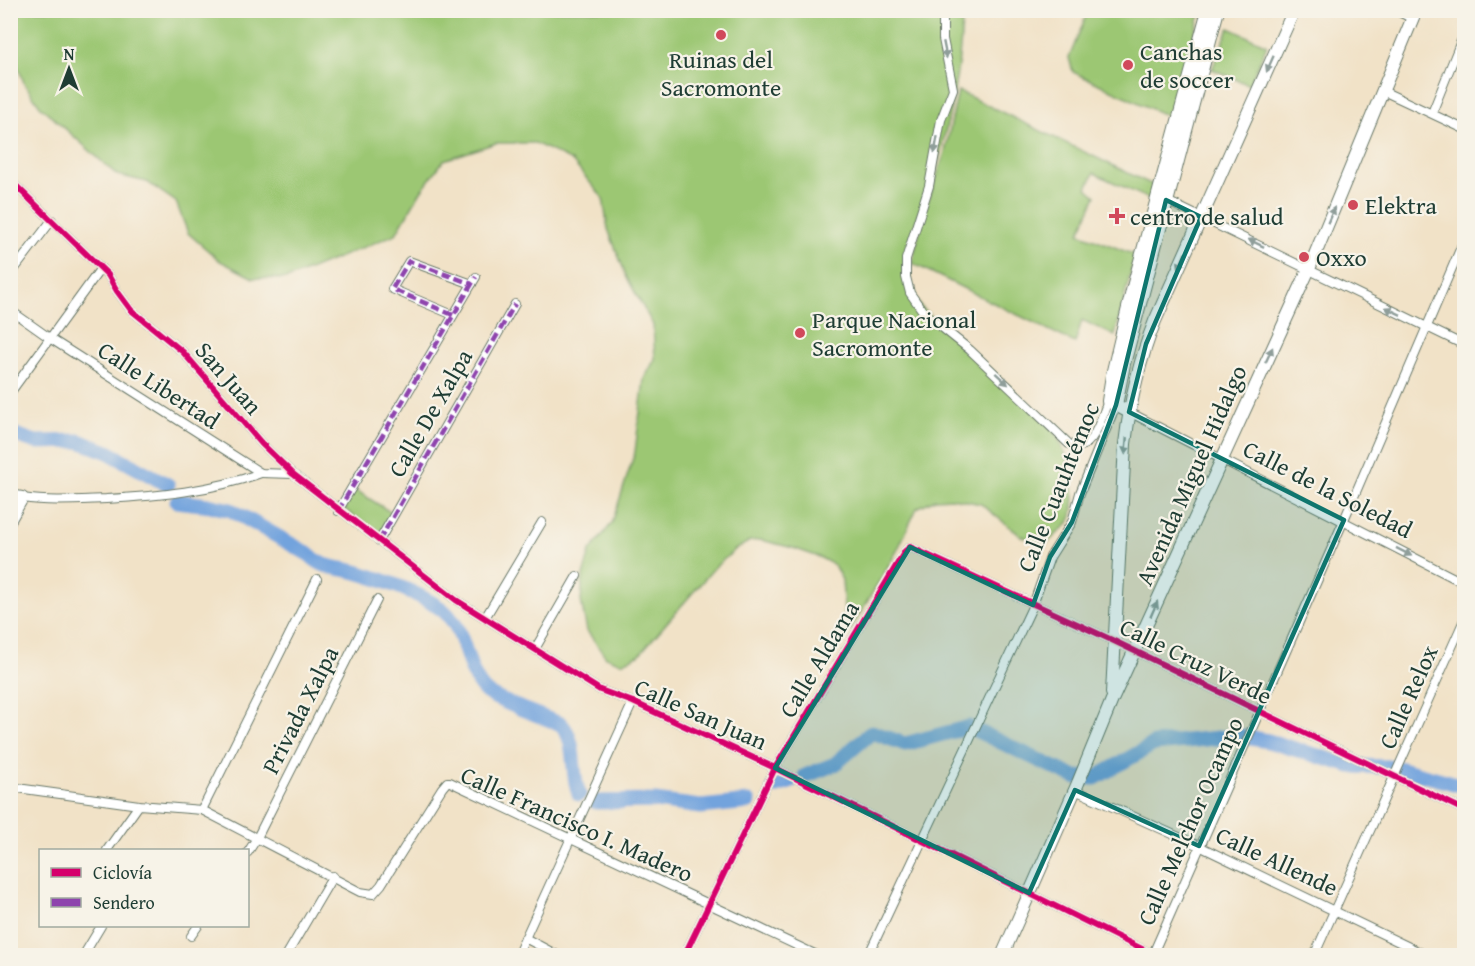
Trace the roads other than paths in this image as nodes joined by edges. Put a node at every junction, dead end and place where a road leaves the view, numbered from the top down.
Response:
1 (943, 10) edge
2 (1208, 10) edge
3 (1218, 10) edge
4 (1294, 10) edge
5 (1395, 10) edge
6 (1414, 14) edge
7 (1207, 34) junction
8 (1461, 41) dead end
9 (1383, 91) junction
10 (1432, 113) junction
11 (1464, 129) edge
12 (10, 180) edge
13 (1162, 198) junction
14 (1201, 217) junction
15 (52, 220) junction
16 (1464, 240) edge
17 (101, 268) junction
18 (1309, 269) junction
19 (10, 275) edge
20 (515, 304) dead end
21 (10, 310) edge
22 (453, 315) junction
23 (1427, 327) junction
24 (51, 339) junction
25 (1464, 345) edge
26 (10, 393) edge
27 (1112, 403) junction
28 (1129, 412) junction
29 (1221, 458) junction
30 (261, 473) junction
31 (293, 474) junction
32 (16, 497) edge
33 (338, 511) junction
34 (10, 519) edge
35 (1344, 520) junction
36 (542, 522) dead end
37 (379, 541) junction
38 (910, 547) joint
39 (578, 576) dead end
40 (317, 579) dead end
41 (1464, 583) edge
42 (377, 600) dead end
43 (1033, 605) junction
44 (485, 618) junction
45 (1464, 620) edge
46 (1114, 641) junction
47 (535, 650) junction
48 (1135, 651) junction
49 (1112, 700) junction
50 (633, 702) junction
51 (1259, 712) junction
52 (775, 768) junction
53 (1396, 773) junction
54 (1077, 786) junction
55 (10, 788) edge
56 (139, 805) junction
57 (202, 810) junction
58 (1464, 810) edge
59 (257, 838) junction
60 (570, 841) junction
61 (923, 842) junction
62 (1199, 846) junction
63 (108, 849) edge
64 (249, 850) edge
65 (333, 876) junction
66 (1029, 893) junction
67 (708, 905) junction
68 (1334, 910) junction
69 (100, 927) edge
70 (197, 927) edge
71 (191, 936) dead end
72 (525, 938) junction
73 (1153, 955) edge
74 (83, 956) edge
75 (286, 956) edge
76 (517, 956) edge
77 (559, 956) edge
78 (684, 956) edge
79 (819, 956) edge
80 (867, 956) edge
81 (1002, 956) edge
82 (1314, 956) edge
83 (1428, 956) edge

1 -> 27 street, Calle Cuauhtémoc
2 - 7 main road, Calle Cuauhtémoc
3 - 7 main road, Calle Cuauhtémoc
4 -> 14 main road
5 - 6 street
6 - 9 main road, Avenida Miguel Hidalgo
7 - 13 main road, Calle Cuauhtémoc
8 - 10 street
9 - 10 street
18 -> 9 main road, Avenida Miguel Hidalgo
10 - 11 street
12 - 15 street, San Juan
13 - 14 street
13 - 27 main road, Calle Cuauhtémoc
18 -> 14 street
14 -> 28 main road
15 - 17 street, San Juan
15 - 19 street
16 - 23 street, Calle Melchor Ocampo
17 - 24 street
17 - 31 street, San Juan
23 -> 18 street
29 -> 18 main road, Avenida Miguel Hidalgo
20 - 37 street, Calle De Xalpa
21 - 24 street, Calle Libertad
22 - 22 street
22 - 33 street
23 - 25 street
23 - 35 street, Calle Melchor Ocampo
24 - 26 street
24 - 30 street, Calle Libertad
27 - 28 main road, Calle de la Soledad
27 - 43 street, Calle Cuauhtémoc
28 - 29 street, Calle de la Soledad
28 -> 46 main road
29 - 35 street, Calle de la Soledad
48 -> 29 main road, Avenida Miguel Hidalgo
30 - 31 street
30 - 32 street
31 - 33 street, Calle San Juan
32 - 34 main road
33 - 37 street, Calle San Juan
35 -> 41 street, Calle de la Soledad
35 - 51 street, Calle Melchor Ocampo
36 - 44 street
37 - 44 street, Calle San Juan
38 - 43 street, Calle Cruz Verde
38 - 52 street, Calle Aldama
39 - 47 street
40 - 57 street
42 - 59 street, Privada Xalpa
43 - 46 street, Calle Cruz Verde
43 - 61 street, Calle Cuauhtémoc
44 - 47 street, Calle San Juan
45 - 53 street, Calle Relox
46 - 48 street, Calle Cruz Verde
46 - 49 main road
47 - 50 street, Calle San Juan
48 - 49 main road, Avenida Miguel Hidalgo
48 - 51 street, Calle Cruz Verde
49 - 54 main road, Avenida Miguel Hidalgo
50 - 52 street, Calle San Juan
50 - 60 street
51 - 53 street, Calle Cruz Verde
51 - 62 street, Calle Melchor Ocampo
52 - 61 street, Calle San Juan
52 - 67 street, Calle Aldama
53 - 58 street, Calle Cruz Verde
53 - 68 street, Calle Relox
54 - 62 street, Calle Allende
54 - 66 main road, Avenida Miguel Hidalgo
55 - 56 street
56 - 57 street
56 - 63 street
57 - 59 street
59 - 64 street, Privada Xalpa
59 - 65 street
60 - 65 street, Calle Francisco I. Madero
60 - 67 street, Calle Francisco I. Madero
60 - 72 street
61 - 66 street, Calle San Juan
61 - 80 street, Calle Cuauhtémoc
62 - 68 street, Calle Allende
62 - 73 street, Calle Melchor Ocampo
65 - 75 street
66 - 73 street, Calle San Juan
66 - 81 main road, Avenida Miguel Hidalgo
67 - 78 street, Calle Aldama
67 - 79 street, Calle Francisco I. Madero
68 - 82 street, Calle Relox
68 - 83 street, Calle Allende
69 - 74 street
70 - 71 street
72 - 76 street
72 - 77 street

